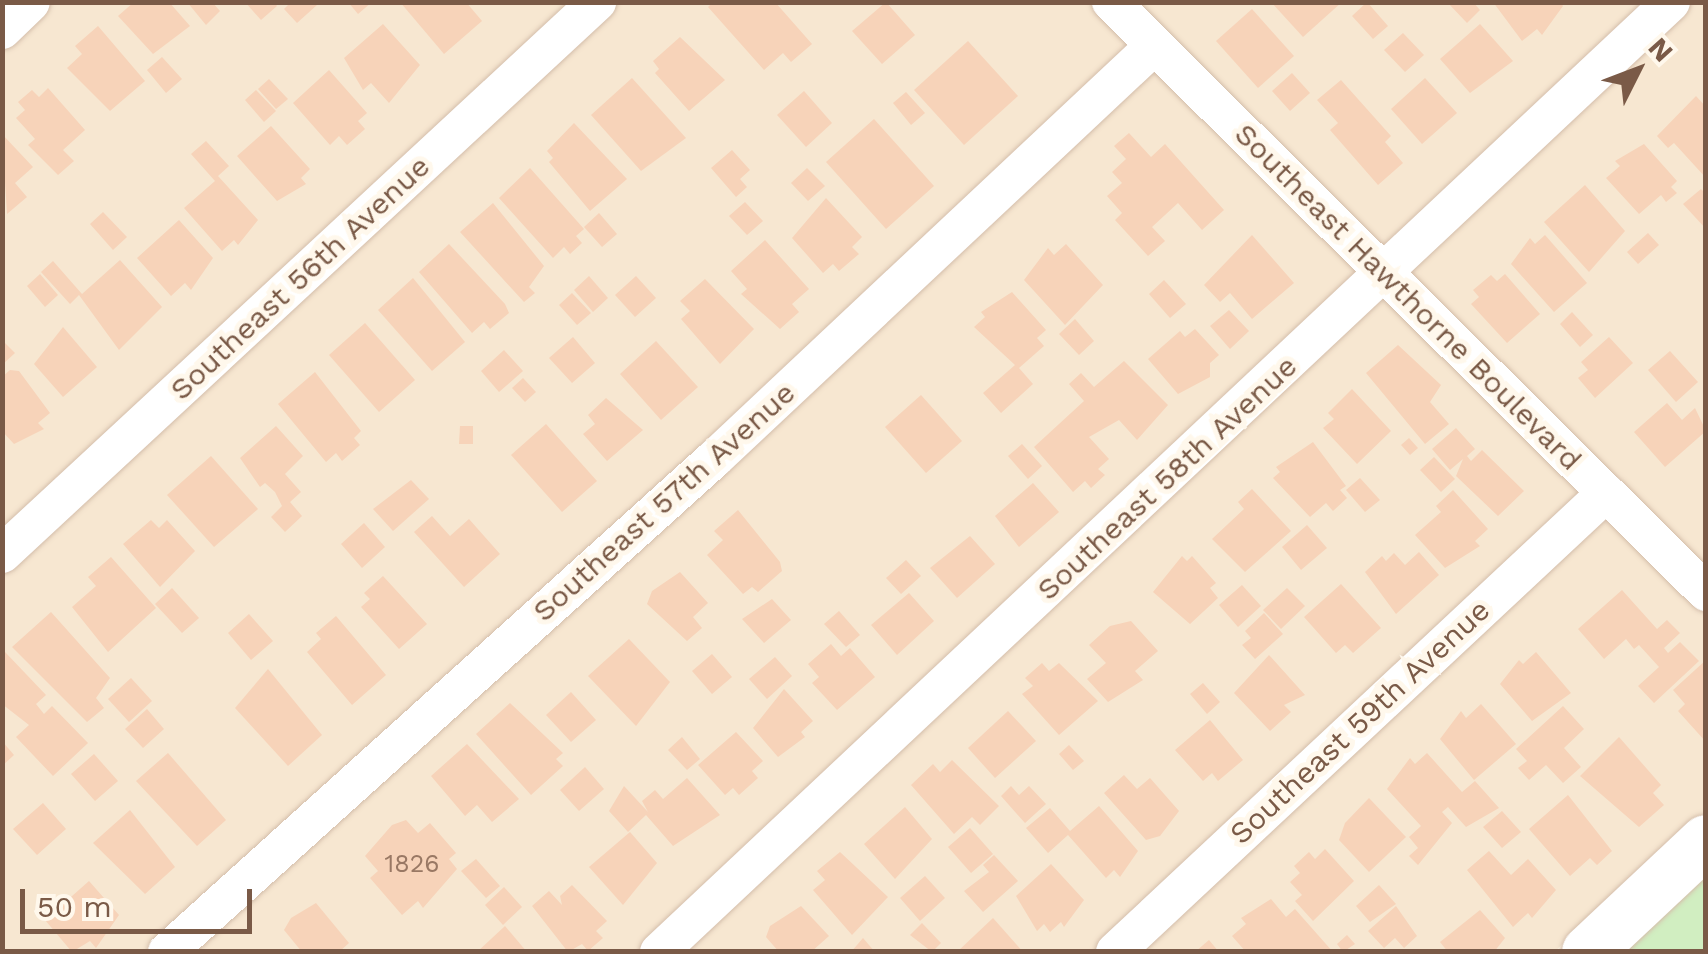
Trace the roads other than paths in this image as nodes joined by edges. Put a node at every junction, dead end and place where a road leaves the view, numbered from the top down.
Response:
1 (31, 2) edge
2 (597, 2) edge
3 (1671, 2) edge
4 (1121, 6) edge
5 (2, 30) edge
6 (1154, 46) junction
7 (1385, 274) junction
8 (1606, 493) junction
9 (2, 554) edge
10 (1706, 592) edge
11 (1706, 841) edge
12 (167, 952) edge
13 (660, 952) edge
14 (1114, 952) edge
15 (1588, 952) edge

1 - 5 street
2 - 9 street, Southeast 56th Avenue
3 - 7 street, Southeast 58th Avenue
4 - 6 street, Southeast Hawthorne Boulevard
6 - 7 street, Southeast Hawthorne Boulevard
6 - 12 street, Southeast 57th Avenue
7 - 8 street, Southeast Hawthorne Boulevard
7 - 13 street, Southeast 58th Avenue
8 - 10 street, Southeast Hawthorne Boulevard
8 - 14 street, Southeast 59th Avenue
11 - 15 main road

